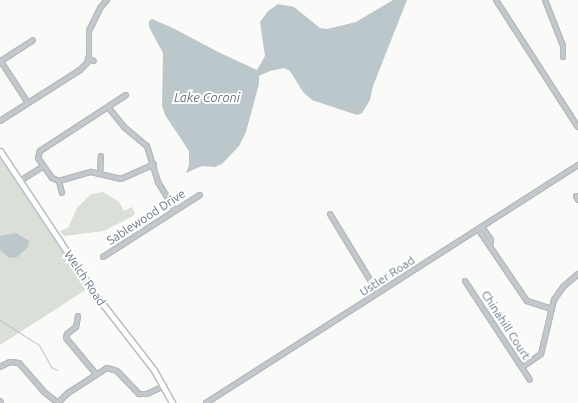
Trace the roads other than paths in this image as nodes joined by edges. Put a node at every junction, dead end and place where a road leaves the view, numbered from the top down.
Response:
1 (108, 0) edge
2 (496, 0) edge
3 (545, 0) edge
4 (33, 40) dead end
5 (563, 57) dead end
6 (88, 59) junction
7 (0, 60) edge
8 (94, 61) dead end
9 (126, 95) dead end
10 (28, 103) junction
11 (108, 107) junction
12 (0, 121) edge
13 (578, 127) edge
14 (0, 151) edge
15 (101, 156) dead end
16 (154, 164) junction
17 (578, 165) edge
18 (44, 166) junction
19 (100, 174) junction
20 (20, 181) junction
21 (59, 181) junction
22 (62, 193) dead end
23 (200, 194) dead end
24 (176, 210) junction
25 (330, 214) dead end
26 (480, 228) junction
27 (103, 257) dead end
28 (578, 274) edge
29 (465, 281) dead end
30 (378, 293) junction
31 (551, 309) junction
32 (78, 316) dead end
33 (0, 367) edge
34 (522, 367) junction
35 (96, 374) junction
36 (530, 380) dead end
37 (164, 386) junction
38 (58, 403) edge
39 (172, 403) edge
40 (206, 403) edge

1 - 6 street
2 - 13 street
3 - 5 street
4 - 7 street
6 - 8 street
6 - 10 street
7 - 10 street
9 - 11 street
10 - 12 street
11 - 16 street
11 - 18 street
14 - 20 main road, Welch Road
15 - 19 street
16 - 19 street
16 - 24 street
17 - 26 street, Ustler Road
18 - 20 street
18 - 21 street
19 - 21 street
20 - 37 main road, Welch Road
21 - 22 street
23 - 24 street, Sablewood Drive
24 - 27 street, Sablewood Drive
25 - 30 street
26 - 30 street, Ustler Road
26 - 31 street
28 - 31 street
29 - 34 street, Chinahill Court
30 - 40 street, Ustler Road
31 - 34 street
32 - 35 street
33 - 38 street
34 - 36 street, Chinahill Court
35 - 37 street
35 - 38 street
37 - 39 main road, Welch Road

